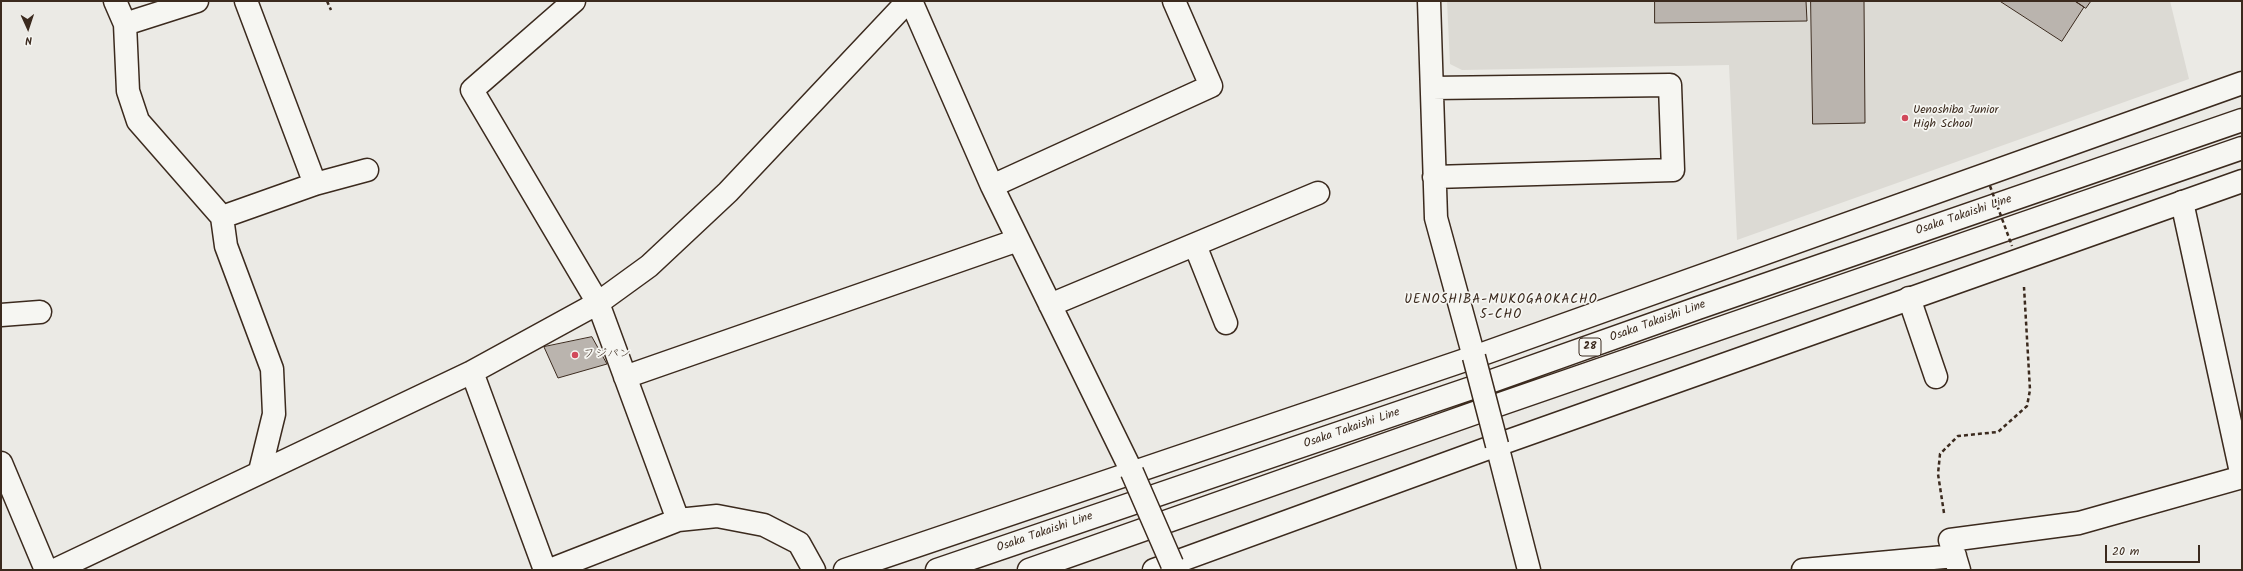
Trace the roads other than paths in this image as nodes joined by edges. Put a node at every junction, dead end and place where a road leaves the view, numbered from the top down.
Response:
1 (115, 1) edge
2 (197, 1) edge
3 (246, 1) edge
4 (574, 1) edge
5 (908, 1) edge
6 (911, 1) edge
7 (1174, 1) edge
8 (1430, 1) edge
9 (124, 24) junction
10 (2242, 83) edge
11 (1432, 88) junction
12 (2242, 120) edge
13 (2242, 148) edge
14 (366, 170) dead end
15 (1434, 177) junction
16 (2242, 181) edge
17 (316, 184) junction
18 (992, 186) junction
19 (1318, 193) dead end
20 (2182, 202) junction
21 (222, 217) junction
22 (1018, 240) junction
23 (1195, 245) junction
24 (1909, 298) junction
25 (598, 303) junction
26 (1050, 305) junction
27 (40, 312) dead end
28 (1, 316) edge
29 (1226, 323) dead end
30 (1474, 357) junction
31 (472, 372) junction
32 (625, 377) junction
33 (1936, 377) dead end
34 (1497, 445) junction
35 (1, 464) edge
36 (260, 471) junction
37 (1132, 472) junction
38 (2242, 477) edge
39 (678, 520) junction
40 (1955, 555) edge
41 (1167, 568) edge
42 (58, 569) edge
43 (546, 570) edge
44 (550, 570) edge
45 (814, 570) edge
46 (846, 570) edge
47 (937, 570) edge
48 (1030, 570) edge
49 (1529, 570) edge
50 (1803, 570) edge

1 - 9 street
2 - 9 street
3 - 17 street
4 - 25 street
5 - 25 street
6 - 18 street
7 - 18 street
8 - 11 street
9 - 21 street
10 - 30 street
11 - 15 street
11 - 15 street
12 - 47 street, Osaka Takaishi Line / 28
13 - 48 street, 28
14 - 17 street
15 - 30 street
16 - 20 street
17 - 21 street
18 - 22 street
19 - 23 street
20 - 24 street
20 - 38 street
21 - 36 street
22 - 26 street
22 - 32 street
23 - 26 street
23 - 29 street
24 - 33 street
24 - 34 street
25 - 31 street
25 - 32 street
26 - 37 street
27 - 28 street
30 - 34 street, bridge
30 - 37 street
31 - 36 street
31 - 43 street
32 - 39 street
34 - 41 street
34 - 49 street
35 - 42 street
36 - 42 street
37 - 41 street, bridge
37 - 46 street
38 - 40 street
39 - 44 street
39 - 45 street
40 - 50 street

